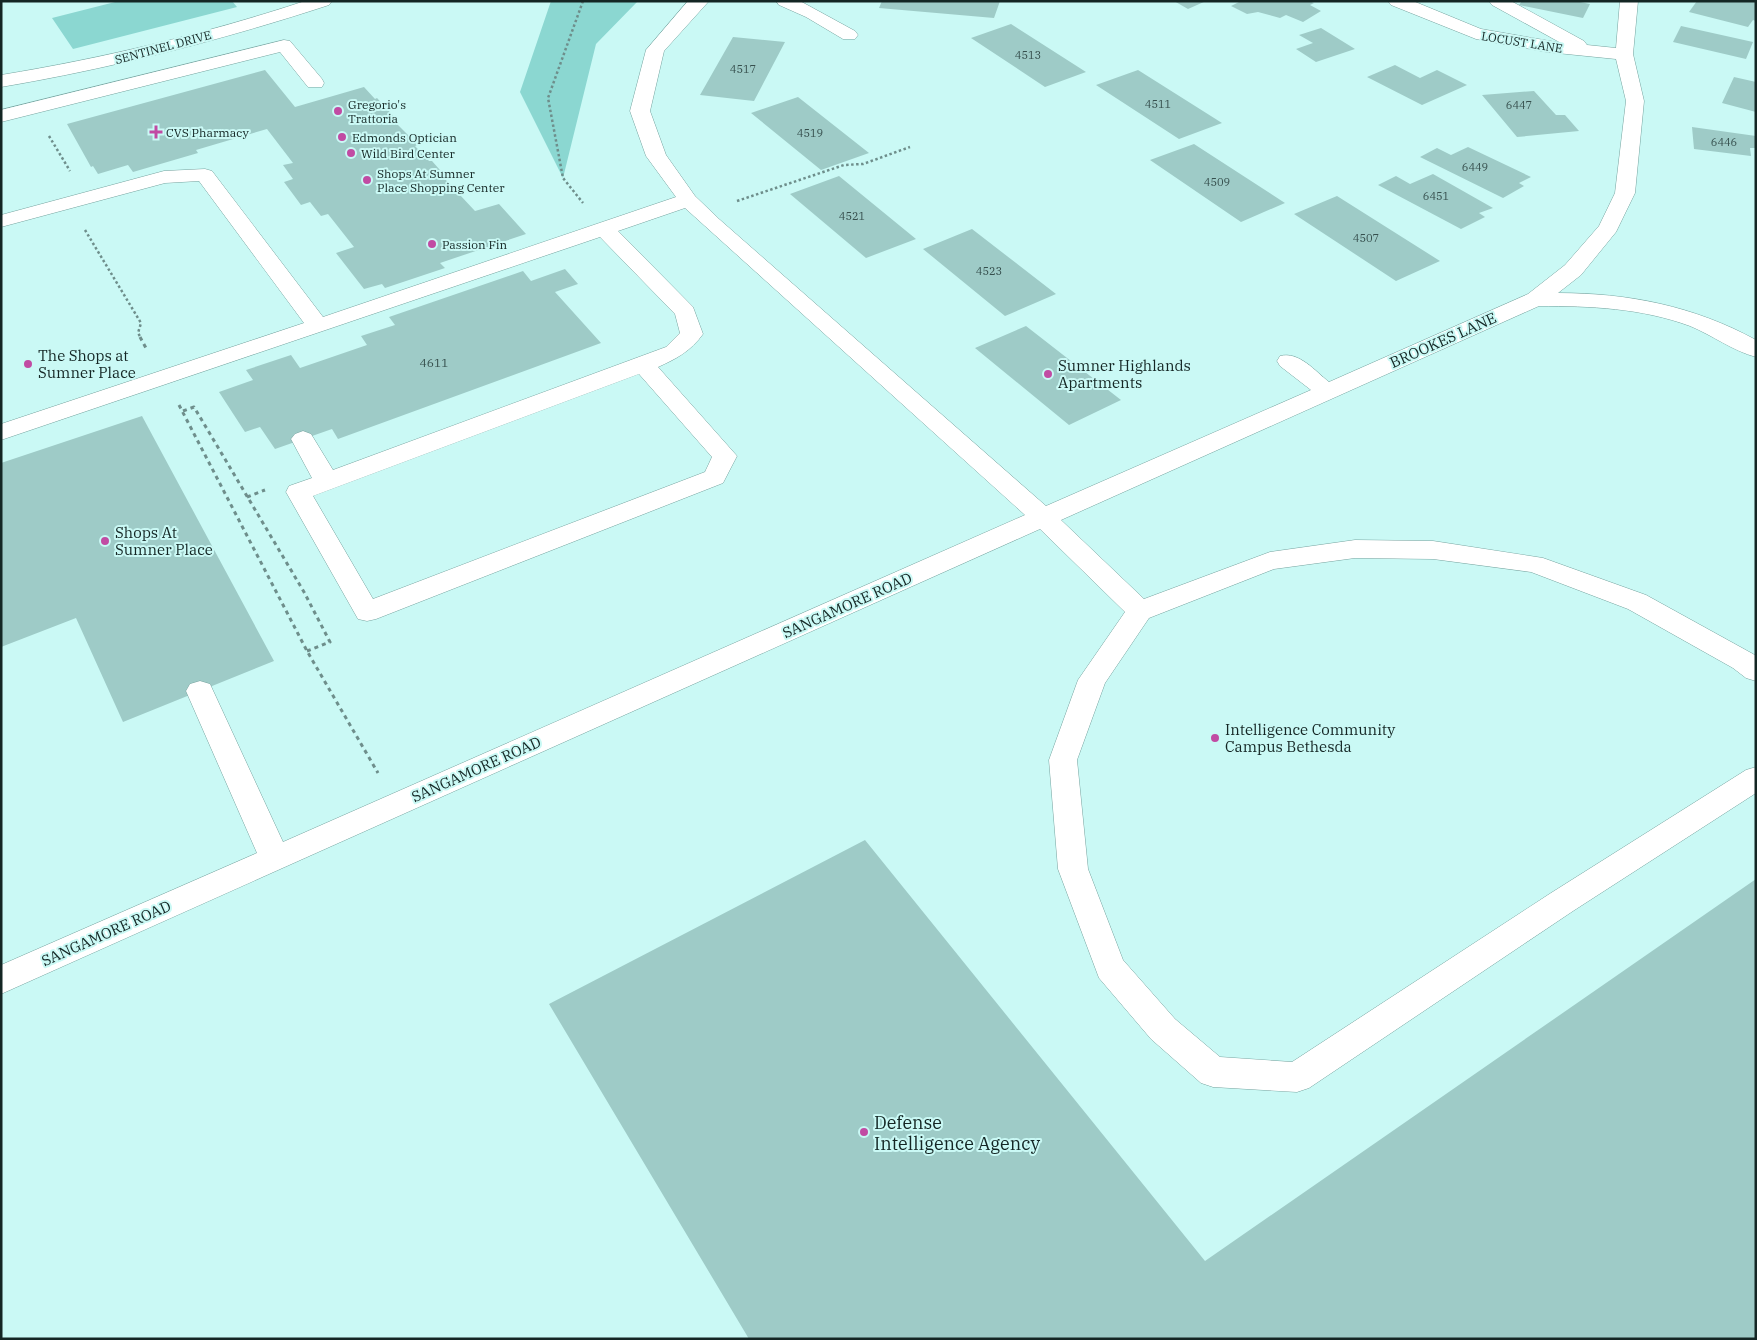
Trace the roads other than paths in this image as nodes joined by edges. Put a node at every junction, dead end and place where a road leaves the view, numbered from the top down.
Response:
1 (323, 1) edge
2 (700, 1) edge
3 (785, 1) edge
4 (1397, 1) edge
5 (1498, 1) edge
6 (1629, 1) edge
7 (849, 35) dead end
8 (1588, 51) junction
9 (1624, 54) junction
10 (1, 81) edge
11 (315, 82) dead end
12 (1, 116) edge
13 (688, 200) junction
14 (3, 217) edge
15 (604, 229) junction
16 (1536, 298) junction
17 (318, 326) junction
18 (1756, 350) edge
19 (1288, 361) dead end
20 (644, 365) junction
21 (1328, 392) junction
22 (1, 432) edge
23 (303, 439) dead end
24 (327, 482) junction
25 (1044, 518) junction
26 (1140, 611) junction
27 (1756, 671) edge
28 (200, 691) dead end
29 (1756, 778) edge
30 (275, 858) junction
31 (1, 980) edge

1 - 10 street, SENTINEL DRIVE
2 - 13 street
3 - 7 street
4 - 8 street, LOCUST LANE
5 - 8 street
6 - 9 street, BROOKES LANE
8 - 9 street, LOCUST LANE
9 - 16 street, BROOKES LANE
11 - 12 street
13 - 15 street
13 - 25 street
14 - 17 street
15 - 17 street
15 - 20 street
16 - 18 street
16 - 21 street, BROOKES LANE
17 - 22 street
19 - 21 street
20 - 24 street
20 - 24 street
21 - 25 street, BROOKES LANE
23 - 24 street
25 - 26 street
25 - 30 street, SANGAMORE ROAD
26 - 27 street
26 - 29 street
28 - 30 street
30 - 31 street, SANGAMORE ROAD

